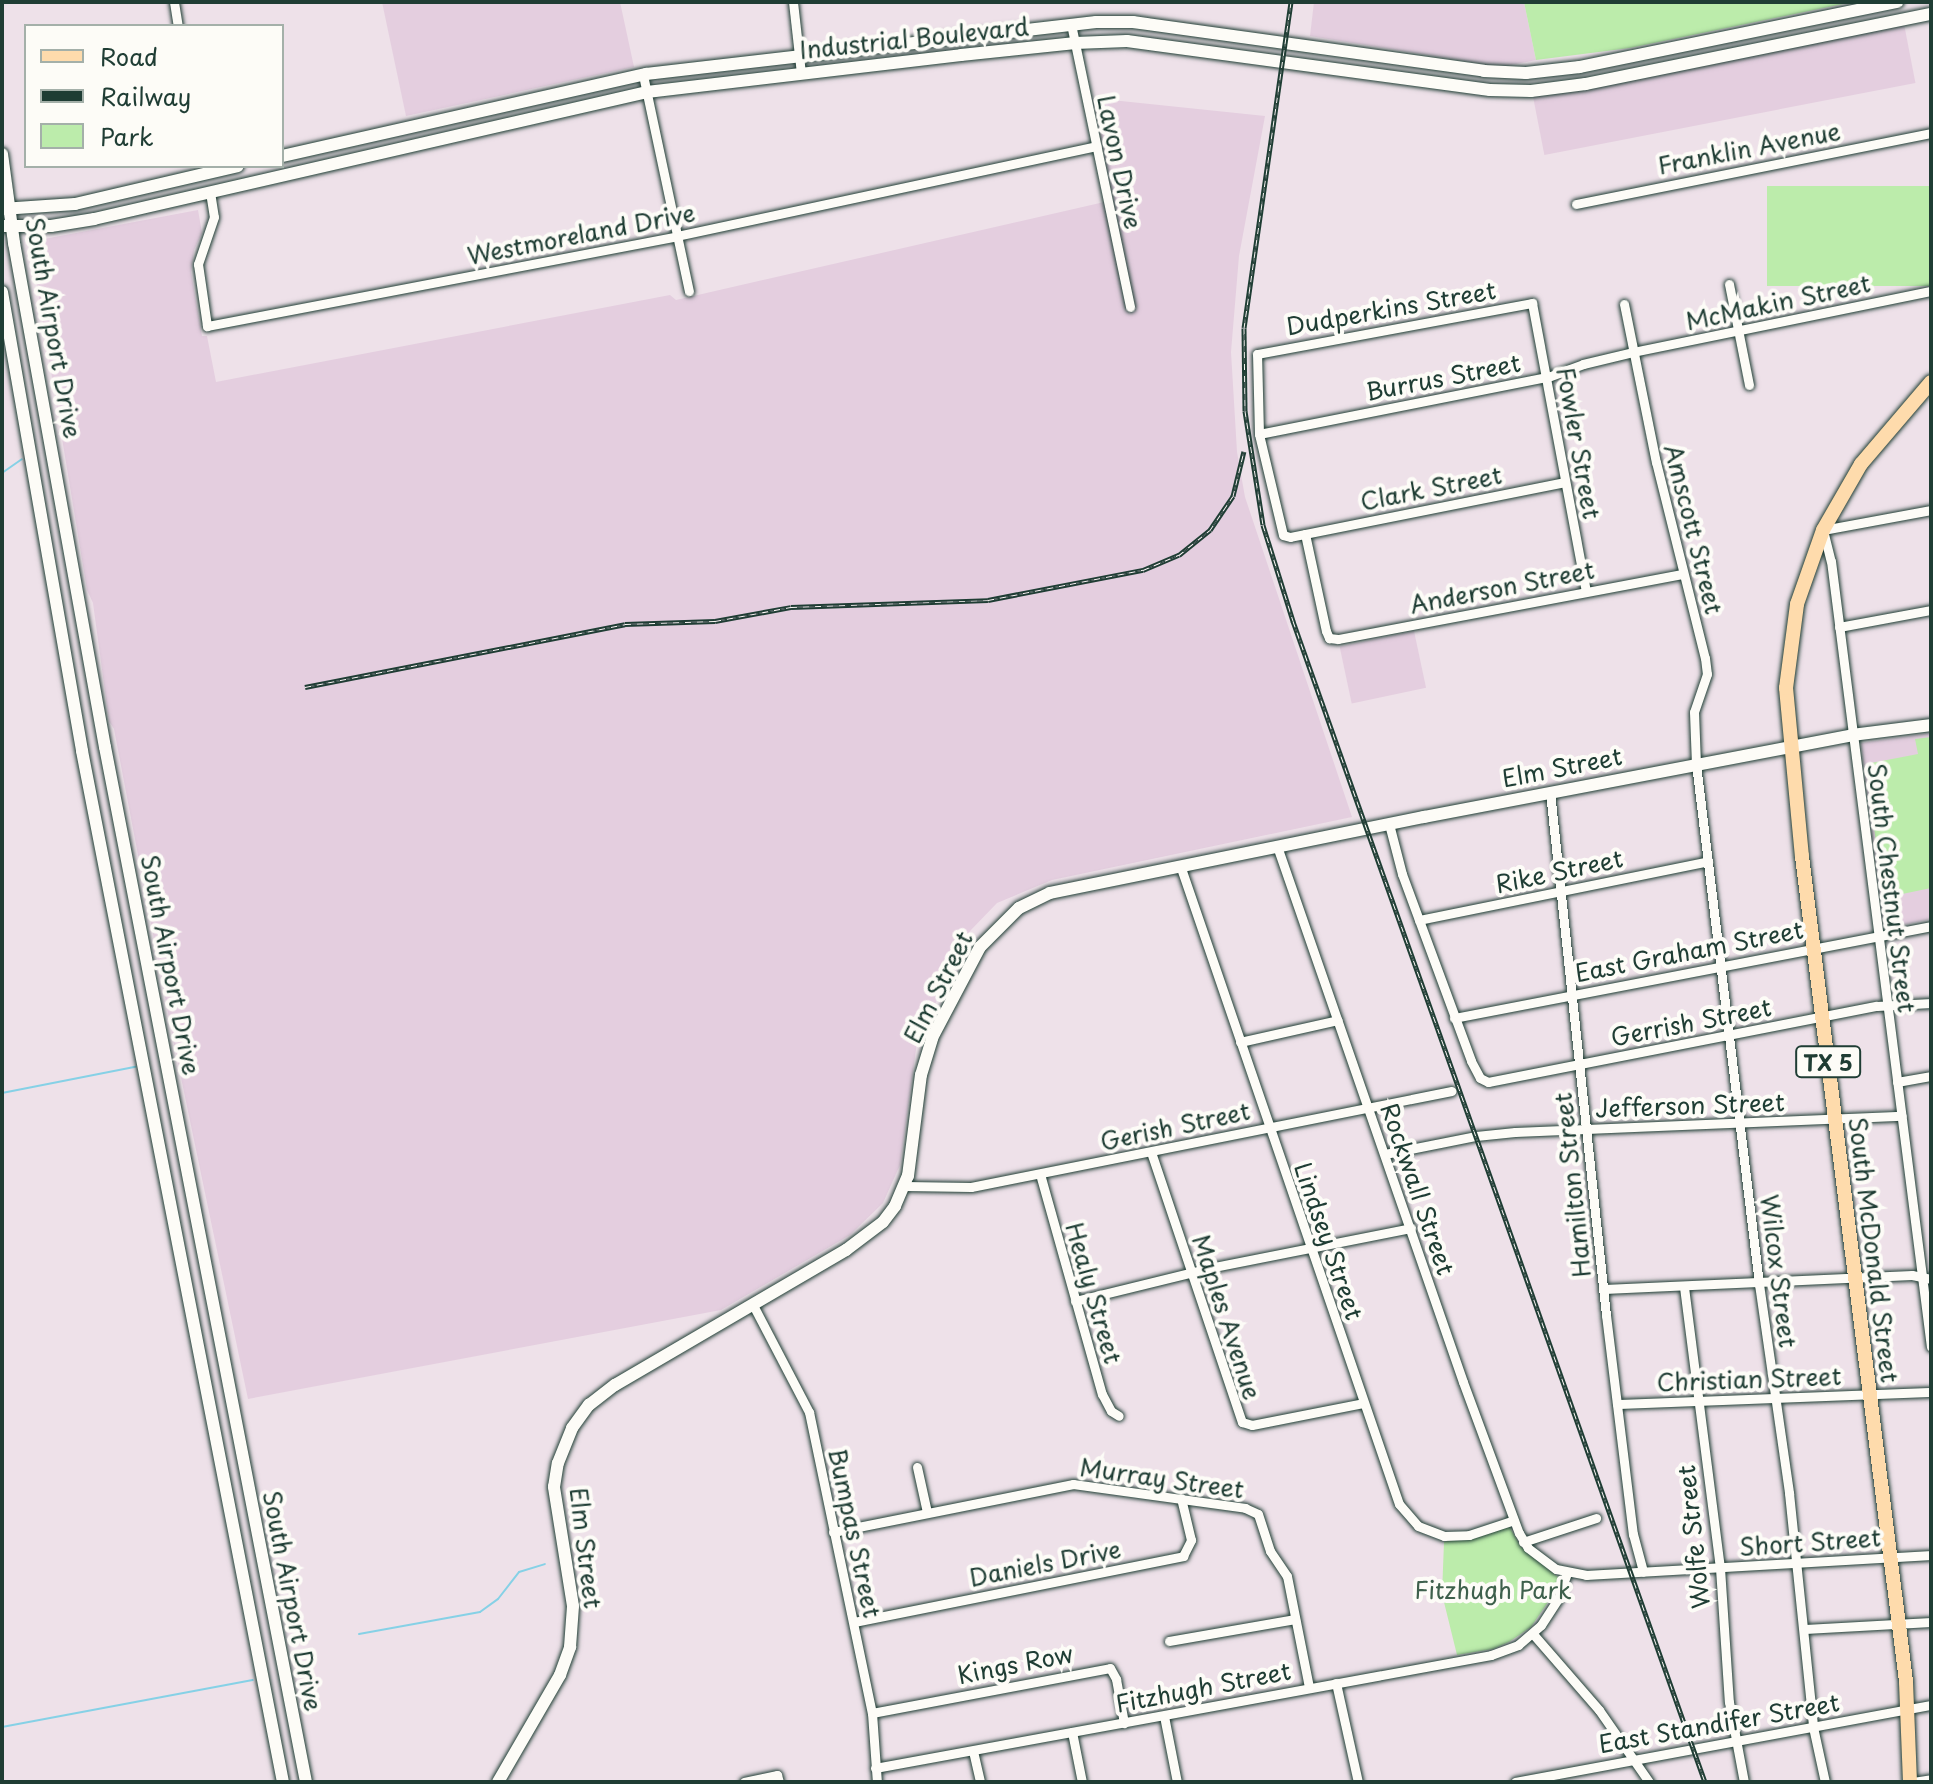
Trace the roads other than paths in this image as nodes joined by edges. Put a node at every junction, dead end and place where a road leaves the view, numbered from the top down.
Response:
1 (174, 2) edge
2 (793, 2) edge
3 (1891, 3) edge
4 (1931, 14) edge
5 (1831, 16) junction
6 (1890, 23) junction
7 (178, 24) edge
8 (1071, 24) junction
9 (1835, 33) junction
10 (1739, 34) junction
11 (1716, 38) junction
12 (1075, 43) junction
13 (1742, 51) junction
14 (798, 55) junction
15 (1720, 55) junction
16 (1397, 58) junction
17 (1332, 68) junction
18 (801, 73) junction
19 (643, 75) junction
20 (1398, 77) junction
21 (647, 92) junction
22 (420, 125) junction
23 (1931, 133) edge
24 (424, 143) junction
25 (1096, 146) junction
26 (2, 154) edge
27 (284, 156) edge
28 (205, 170) edge
29 (210, 192) junction
30 (1576, 204) dead end
31 (6, 210) edge
32 (7, 227) edge
33 (677, 236) junction
34 (1729, 284) dead end
35 (689, 291) dead end
36 (1931, 291) edge
37 (2, 292) edge
38 (1532, 303) joint
39 (1624, 304) dead end
40 (1130, 307) dead end
41 (1738, 331) junction
42 (1633, 352) junction
43 (1548, 377) junction
44 (1931, 382) edge
45 (1749, 385) dead end
46 (1259, 434) junction
47 (1565, 482) junction
48 (1931, 510) edge
49 (1823, 530) junction
50 (1305, 534) junction
51 (1683, 574) junction
52 (1586, 591) junction
53 (1931, 610) edge
54 (1839, 627) junction
55 (1931, 725) edge
56 (1852, 735) junction
57 (105, 747) junction
58 (1789, 747) junction
59 (82, 751) junction
60 (1696, 764) junction
61 (1550, 792) junction
62 (1389, 824) junction
63 (1278, 849) junction
64 (1708, 861) junction
65 (1181, 868) junction
66 (1563, 891) junction
67 (1419, 920) junction
68 (1931, 926) edge
69 (1879, 936) junction
70 (1813, 948) junction
71 (1721, 965) junction
72 (1570, 994) junction
73 (1931, 1003) edge
74 (1887, 1006) junction
75 (1822, 1016) junction
76 (1454, 1018) junction
77 (1338, 1020) junction
78 (1730, 1035) junction
79 (1240, 1042) junction
80 (1579, 1065) junction
81 (1931, 1076) edge
82 (1897, 1082) junction
83 (1452, 1091) dead end
84 (1369, 1107) junction
85 (1902, 1116) junction
86 (1836, 1119) junction
87 (1742, 1124) junction
88 (1269, 1128) junction
89 (1588, 1129) junction
90 (1151, 1152) junction
91 (1385, 1154) junction
92 (1040, 1174) junction
93 (905, 1186) junction
94 (1411, 1228) junction
95 (1310, 1249) junction
96 (1191, 1273) junction
97 (1855, 1278) junction
98 (1927, 1278) edge
99 (1759, 1284) junction
100 (1684, 1287) junction
101 (1604, 1289) junction
102 (1075, 1301) junction
103 (753, 1305) junction
104 (1931, 1347) edge
105 (1931, 1392) edge
106 (1870, 1394) junction
107 (1776, 1399) junction
108 (1363, 1403) junction
109 (1698, 1403) junction
110 (1617, 1404) junction
111 (1119, 1416) dead end
112 (917, 1467) dead end
113 (1023, 1480) dead end
114 (1026, 1492) junction
115 (1181, 1498) junction
116 (927, 1512) junction
117 (1596, 1518) dead end
118 (1514, 1520) junction
119 (833, 1532) junction
120 (1523, 1542) junction
121 (1931, 1555) edge
122 (1890, 1557) junction
123 (1798, 1563) junction
124 (1720, 1568) junction
125 (1643, 1572) junction
126 (1567, 1573) junction
127 (1295, 1619) junction
128 (854, 1622) junction
129 (1931, 1622) edge
130 (1898, 1623) junction
131 (1805, 1629) junction
132 (1533, 1634) junction
133 (1169, 1641) dead end
134 (1336, 1683) junction
135 (1309, 1687) junction
136 (1931, 1705) edge
137 (1908, 1709) junction
138 (872, 1713) junction
139 (1164, 1716) junction
140 (1124, 1723) junction
141 (1813, 1727) junction
142 (1072, 1732) junction
143 (1736, 1740) junction
144 (973, 1751) junction
145 (1635, 1758) junction
146 (875, 1768) junction
147 (778, 1778) edge
148 (1931, 1779) edge
149 (283, 1782) edge
150 (306, 1782) edge
151 (498, 1782) edge
152 (744, 1782) edge
153 (877, 1782) edge
154 (980, 1782) edge
155 (1082, 1782) edge
156 (1177, 1782) edge
157 (1358, 1782) edge
158 (1515, 1782) edge
159 (1649, 1782) edge
160 (1744, 1782) edge
161 (1825, 1782) edge
162 (1911, 1782) edge

1 - 7 street
2 - 14 street
3 - 5 main road, Industrial Boulevard
3 - 6 main road
4 - 6 main road, Industrial Boulevard
5 - 9 main road
5 - 10 main road, Industrial Boulevard
6 - 9 main road, Industrial Boulevard
8 - 12 street, Lavon Drive
8 - 14 main road, Industrial Boulevard
8 - 16 main road, Industrial Boulevard
9 - 13 main road, Industrial Boulevard
10 - 11 main road, Industrial Boulevard
10 - 13 main road
11 - 15 main road
11 - 16 main road, Industrial Boulevard
12 - 17 main road, Industrial Boulevard
12 - 18 main road, Industrial Boulevard
12 - 25 street, Lavon Drive
13 - 15 main road, Industrial Boulevard
14 - 18 street
14 - 19 main road, Industrial Boulevard
15 - 20 main road, Industrial Boulevard
16 - 17 main road
16 - 20 main road
17 - 20 main road, Industrial Boulevard
18 - 21 main road, Industrial Boulevard
19 - 21 street
19 - 22 main road, Industrial Boulevard
21 - 24 main road, Industrial Boulevard
21 - 33 street
22 - 24 main road
22 - 27 main road, Industrial Boulevard
23 - 30 street, Franklin Avenue
24 - 29 main road, Industrial Boulevard
25 - 33 street, Westmoreland Drive
25 - 40 street, Lavon Drive
26 - 31 main road, South Airport Drive
28 - 29 main road
28 - 31 main road
29 - 32 main road, Industrial Boulevard
29 - 33 street, Westmoreland Drive
31 - 32 main road, South Airport Drive
32 - 57 main road, South Airport Drive
33 - 35 street
34 - 41 street
36 - 41 street, McMakin Street
37 - 59 main road, South Airport Drive
38 - 43 street, Fowler Street
38 - 46 street, Dudperkins Street
39 - 42 street, Amscott Street
41 - 42 street, McMakin Street
41 - 45 street
42 - 43 street, Burrus Street
42 - 51 street, Amscott Street
43 - 46 street, Burrus Street
43 - 47 street, Fowler Street
44 - 49 main road, South McDonald Street / TX 5
46 - 50 street
47 - 50 street, Clark Street
47 - 52 street, Fowler Street
48 - 49 street
49 - 54 street, South Chestnut Street
49 - 58 main road, South McDonald Street / TX 5
50 - 52 street, Anderson Street
51 - 52 street, Anderson Street
51 - 60 street, Amscott Street
53 - 54 street
54 - 56 street, South Chestnut Street
55 - 56 main road, Elm Street
56 - 58 main road, Elm Street
56 - 69 street, South Chestnut Street
57 - 59 main road
57 - 150 main road, South Airport Drive
58 - 60 main road, Elm Street
58 - 70 main road, South McDonald Street / TX 5
59 - 149 main road, South Airport Drive
60 - 61 main road, Elm Street
60 - 64 street, Wilcox Street
61 - 62 main road, Elm Street
61 - 66 street, Hamilton Street
62 - 63 main road, Elm Street
62 - 67 street
63 - 65 main road, Elm Street
63 - 77 street, Rockwall Street
64 - 66 street, Rike Street
64 - 71 street, Wilcox Street
65 - 79 street, Lindsey Street
65 - 93 main road, Elm Street
66 - 67 street, Rike Street
66 - 72 street, Hamilton Street
67 - 76 street
68 - 69 street, East Graham Street
69 - 70 street, East Graham Street
69 - 74 street, South Chestnut Street
70 - 71 street, East Graham Street
70 - 75 main road, South McDonald Street / TX 5
71 - 72 street, East Graham Street
71 - 78 street, Wilcox Street
72 - 76 street, East Graham Street
72 - 80 street, Hamilton Street
73 - 74 street, Gerrish Street
74 - 75 street, Gerrish Street
74 - 82 street, South Chestnut Street
75 - 78 street, Gerrish Street
75 - 86 main road, South McDonald Street / TX 5
76 - 80 street, Gerrish Street
77 - 79 street
77 - 84 street, Rockwall Street
78 - 80 street, Gerrish Street
78 - 87 street, Wilcox Street
79 - 88 street, Lindsey Street
80 - 89 street, Hamilton Street
81 - 82 street
82 - 85 street, South Chestnut Street
83 - 84 street, Gerish Street
84 - 88 street, Gerish Street
84 - 91 street, Rockwall Street
85 - 86 street, Jefferson Street
85 - 98 street, South Chestnut Street
86 - 87 street, Jefferson Street
86 - 97 main road, South McDonald Street / TX 5
87 - 89 street, Jefferson Street
87 - 99 street, Wilcox Street
88 - 90 street, Gerish Street
88 - 95 street, Lindsey Street
89 - 91 street, Jefferson Street
89 - 101 street, Hamilton Street
90 - 92 street, Gerish Street
90 - 96 street, Maples Avenue
91 - 94 street, Rockwall Street
92 - 93 street, Gerish Street
92 - 102 street, Healy Street
93 - 103 main road, Elm Street
94 - 95 street
94 - 118 street, Rockwall Street
95 - 96 street
95 - 108 street, Lindsey Street
96 - 102 street
96 - 108 street, Maples Avenue
97 - 98 street
97 - 99 street
97 - 106 main road, South McDonald Street / TX 5
98 - 104 street, South Chestnut Street
99 - 100 street
99 - 107 street, Wilcox Street
100 - 101 street
100 - 109 street, Wolfe Street
101 - 110 street, Hamilton Street
102 - 111 street, Healy Street
103 - 119 street, Bumpas Street
103 - 151 main road, Elm Street
105 - 106 street, Christian Street
106 - 107 street, Christian Street
106 - 122 main road, South McDonald Street / TX 5
107 - 109 street, Christian Street
107 - 123 street, Wilcox Street
108 - 118 street, Lindsey Street
109 - 110 street, Christian Street
109 - 124 street, Wolfe Street
110 - 125 street, Hamilton Street
112 - 116 street
113 - 114 street
114 - 115 street, Murray Street
114 - 116 street, Murray Street
115 - 127 street, Murray Street
115 - 128 street, Daniels Drive
116 - 119 street, Murray Street
117 - 120 street
118 - 120 street, Rockwall Street
119 - 128 street, Bumpas Street
120 - 126 street, Rockwall Street
121 - 122 street, Short Street
122 - 123 street, Short Street
122 - 130 main road, South McDonald Street / TX 5
123 - 124 street, Short Street
123 - 131 street, Wilcox Street
124 - 125 street, Short Street
124 - 143 street, Wolfe Street
125 - 126 street
126 - 132 street, Fitzhugh Street
127 - 133 street
127 - 135 street, Murray Street
128 - 138 street, Bumpas Street
129 - 130 street
130 - 131 street
130 - 137 main road, South McDonald Street / TX 5
131 - 141 street, Wilcox Street
132 - 134 street, Fitzhugh Street
132 - 145 street
134 - 135 street, Fitzhugh Street
134 - 157 street
135 - 139 street, Fitzhugh Street
136 - 137 street, East Standifer Street
137 - 141 street, East Standifer Street
137 - 162 main road, South McDonald Street / TX 5
138 - 140 street, Kings Row
138 - 146 street, Bumpas Street
139 - 140 street, Fitzhugh Street
139 - 156 street
140 - 142 street, Fitzhugh Street
141 - 143 street, East Standifer Street
141 - 161 street, Wilcox Street
142 - 144 street, Fitzhugh Street
142 - 155 street
143 - 145 street, East Standifer Street
143 - 160 street, Wolfe Street
144 - 146 street, Fitzhugh Street
144 - 154 street
145 - 158 street, East Standifer Street
145 - 159 street
146 - 153 street, Bumpas Street
147 - 152 street
148 - 162 street

